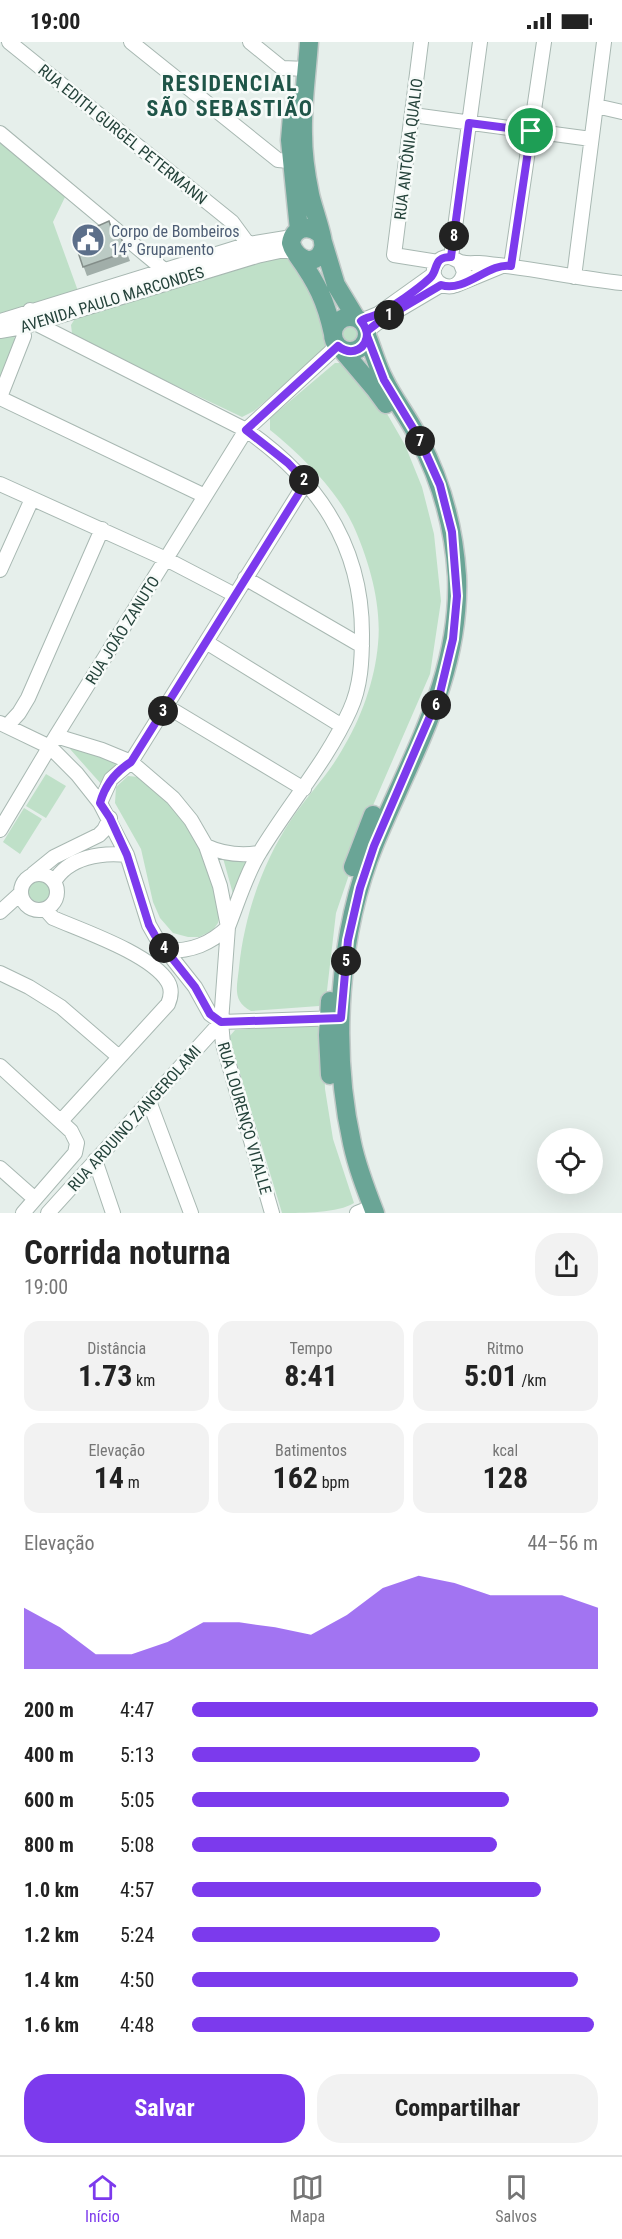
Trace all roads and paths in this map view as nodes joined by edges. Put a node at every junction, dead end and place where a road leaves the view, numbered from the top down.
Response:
1 (9, 42) edge
2 (131, 42) edge
3 (250, 42) edge
4 (297, 42) edge
5 (309, 42) edge
6 (421, 42) edge
7 (480, 42) edge
8 (544, 42) edge
9 (604, 42) edge
10 (302, 70) junction
11 (596, 106) junction
12 (622, 112) edge
13 (413, 115) junction
14 (469, 123) junction
15 (531, 131) junction
16 (0, 133) edge
17 (591, 139) junction
18 (299, 162) junction
19 (321, 238) junction
20 (295, 243) junction
21 (249, 244) junction
22 (257, 256) junction
23 (508, 266) junction
24 (445, 268) junction
25 (166, 275) junction
26 (574, 278) junction
27 (622, 283) edge
28 (456, 285) junction
29 (74, 311) junction
30 (27, 318) junction
31 (0, 321) edge
32 (363, 327) junction
33 (0, 331) edge
34 (338, 343) junction
35 (76, 344) junction
36 (0, 398) edge
37 (246, 430) junction
38 (306, 482) junction
39 (0, 484) edge
40 (205, 495) junction
41 (32, 499) junction
42 (102, 529) junction
43 (166, 559) junction
44 (0, 570) edge
45 (245, 578) junction
46 (235, 595) junction
47 (206, 642) junction
48 (362, 646) junction
49 (166, 706) junction
50 (3, 724) edge
51 (342, 726) junction
52 (53, 742) junction
53 (131, 762) junction
54 (304, 789) junction
55 (100, 803) junction
56 (5, 812) edge
57 (110, 818) junction
58 (0, 830) edge
59 (77, 844) junction
60 (206, 846) junction
61 (259, 853) junction
62 (127, 855) junction
63 (83, 860) junction
64 (33, 874) junction
65 (54, 882) junction
66 (21, 893) junction
67 (45, 909) junction
68 (0, 912) edge
69 (228, 927) junction
70 (167, 951) junction
71 (0, 973) edge
72 (335, 1018) junction
73 (221, 1022) junction
74 (119, 1058) junction
75 (0, 1066) edge
76 (149, 1101) junction
77 (61, 1121) junction
78 (95, 1160) junction
79 (0, 1168) edge
80 (35, 1199) junction
81 (365, 1211) edge
82 (23, 1213) edge
83 (48, 1213) edge
84 (113, 1213) edge
85 (191, 1213) edge
86 (272, 1213) edge

1 - 21 street, RUA EDITH GURGEL PETERMANN
2 - 18 street
3 - 10 street
4 - 10 main road
5 - 10 main road
6 - 13 street, RUA ANTÔNIA QUALIO
7 - 14 street
8 - 15 street
9 - 11 street
10 - 18 main road
11 - 12 street
11 - 17 street
13 - 14 street
13 - 24 street, RUA ANTÔNIA QUALIO
14 - 15 street
14 - 24 street
15 - 17 street
15 - 23 street
16 - 25 street
17 - 26 street
18 - 19 main road
18 - 20 main road
19 - 20 main road
19 - 20 main road
19 - 32 main road
20 - 21 street, AVENIDA PAULO MARCONDES
20 - 22 street, AVENIDA PAULO MARCONDES
20 - 34 main road
21 - 22 street, RUA EDITH GURGEL PETERMANN
21 - 25 street, AVENIDA PAULO MARCONDES
22 - 25 street, AVENIDA PAULO MARCONDES
23 - 24 street
23 - 26 street
23 - 28 street
24 - 28 street
24 - 28 street
24 - 32 street
25 - 29 street, AVENIDA PAULO MARCONDES
25 - 30 street, AVENIDA PAULO MARCONDES
26 - 27 street
29 - 30 street, AVENIDA PAULO MARCONDES
29 - 35 street
30 - 31 street, AVENIDA PAULO MARCONDES
30 - 33 street, AVENIDA PAULO MARCONDES
30 - 35 street
30 - 36 street
32 - 34 main road
32 - 34 main road
32 - 72 main road
34 - 37 street, RUA JOÃO ZANUTO
34 - 72 main road
35 - 37 street
36 - 40 street
37 - 38 street
37 - 40 street, RUA JOÃO ZANUTO
38 - 45 street
38 - 48 street
39 - 41 street
40 - 43 street, RUA JOÃO ZANUTO
41 - 42 street
41 - 44 street
42 - 43 street
42 - 50 street
43 - 46 street
43 - 52 street, RUA JOÃO ZANUTO
45 - 46 street
45 - 48 street
46 - 47 street
47 - 49 street
47 - 51 street
48 - 51 street
49 - 53 street
49 - 54 street
50 - 52 street
51 - 54 street
52 - 53 street
52 - 55 street
52 - 56 street, RUA JOÃO ZANUTO
53 - 55 street
53 - 60 street
54 - 61 street
55 - 57 street
56 - 58 street, RUA JOÃO ZANUTO
57 - 59 street
57 - 62 street
59 - 63 street
59 - 64 street
60 - 61 street
60 - 69 street
61 - 69 street
62 - 63 street
62 - 70 street
63 - 65 street
64 - 65 street
64 - 66 street
65 - 67 street
66 - 67 street
66 - 68 street
67 - 74 street
69 - 70 street
69 - 73 street, RUA LOURENÇO VITALLE
70 - 73 street
71 - 74 street
72 - 73 street
72 - 81 main road
73 - 76 street, RUA ARDUINO ZANGEROLAMI
73 - 86 street, RUA LOURENÇO VITALLE
74 - 77 street
75 - 77 street
76 - 78 street, RUA ARDUINO ZANGEROLAMI
76 - 85 street
77 - 80 street
78 - 83 street, RUA ARDUINO ZANGEROLAMI
78 - 84 street
79 - 80 street
80 - 82 street

